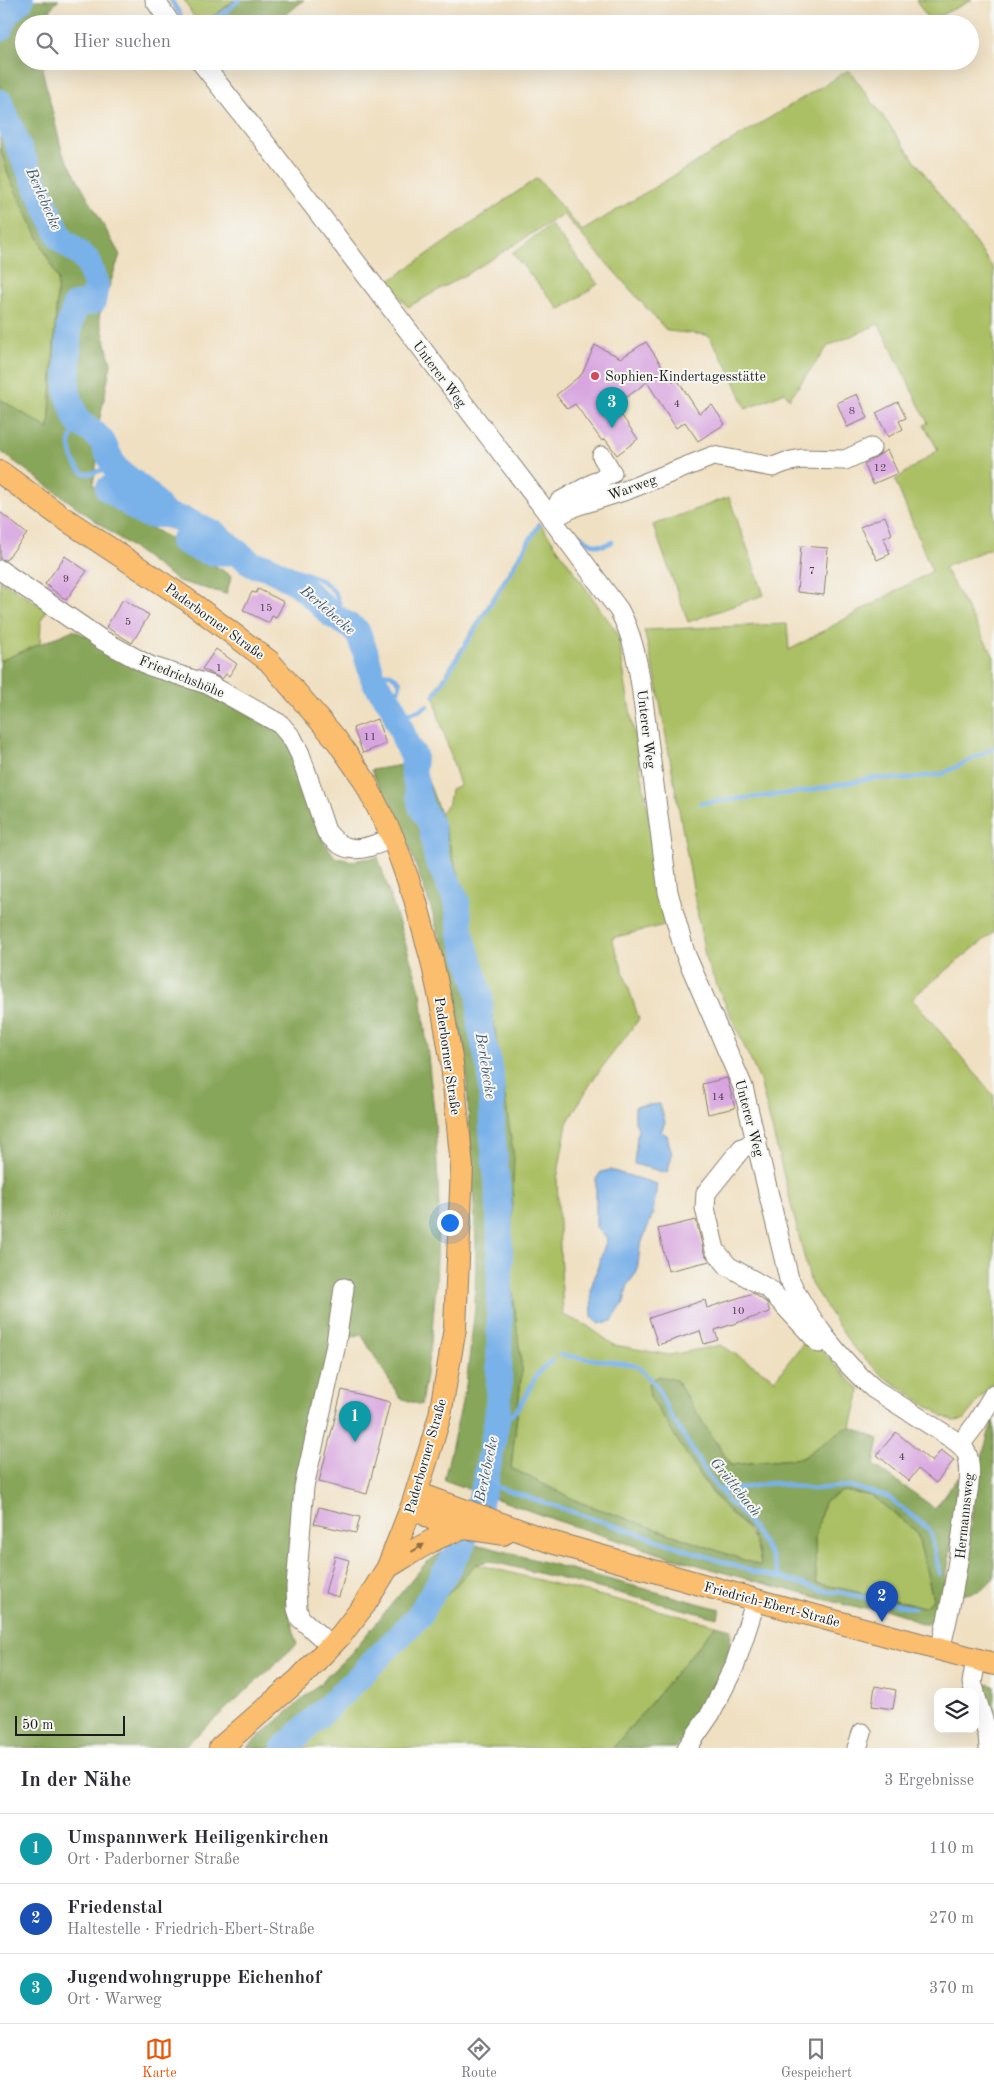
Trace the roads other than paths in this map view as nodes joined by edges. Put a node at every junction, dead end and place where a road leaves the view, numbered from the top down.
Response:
1 (155, 0) edge
2 (165, 15) edge
3 (207, 70) edge
4 (871, 448) dead end
5 (602, 456) dead end
6 (0, 472) edge
7 (548, 514) junction
8 (0, 570) edge
9 (393, 838) junction
10 (757, 1142) junction
11 (344, 1288) dead end
12 (839, 1354) junction
13 (994, 1394) edge
14 (960, 1445) junction
15 (414, 1499) junction
16 (456, 1523) junction
17 (388, 1567) junction
18 (756, 1600) junction
19 (331, 1646) junction
20 (940, 1650) junction
21 (985, 1661) edge
22 (974, 1688) edge
23 (979, 1706) edge
24 (220, 1748) edge
25 (687, 1748) edge
26 (988, 1748) edge

1 - 2 street
3 - 7 street, Unterer Weg
4 - 7 street, Warweg
5 - 7 street
6 - 9 main road, Paderborner Straße
7 - 10 street, Unterer Weg
8 - 9 street, Friedrichshöhe
9 - 15 main road, Paderborner Straße
10 - 12 street, Unterer Weg
10 - 12 street
11 - 19 street
12 - 14 street, Unterer Weg
13 - 14 street
14 - 20 street, Hermannsweg
15 - 16 main road, Friedrich-Ebert-Straße
15 - 17 main road, Paderborner Straße
17 -> 16 main road
16 - 18 main road, Friedrich-Ebert-Straße
17 - 19 main road, Paderborner Straße
18 - 20 main road, Friedrich-Ebert-Straße
18 - 25 street
19 - 24 main road, Paderborner Straße
20 - 21 main road, Friedrich-Ebert-Straße
21 - 22 street
23 - 26 street

